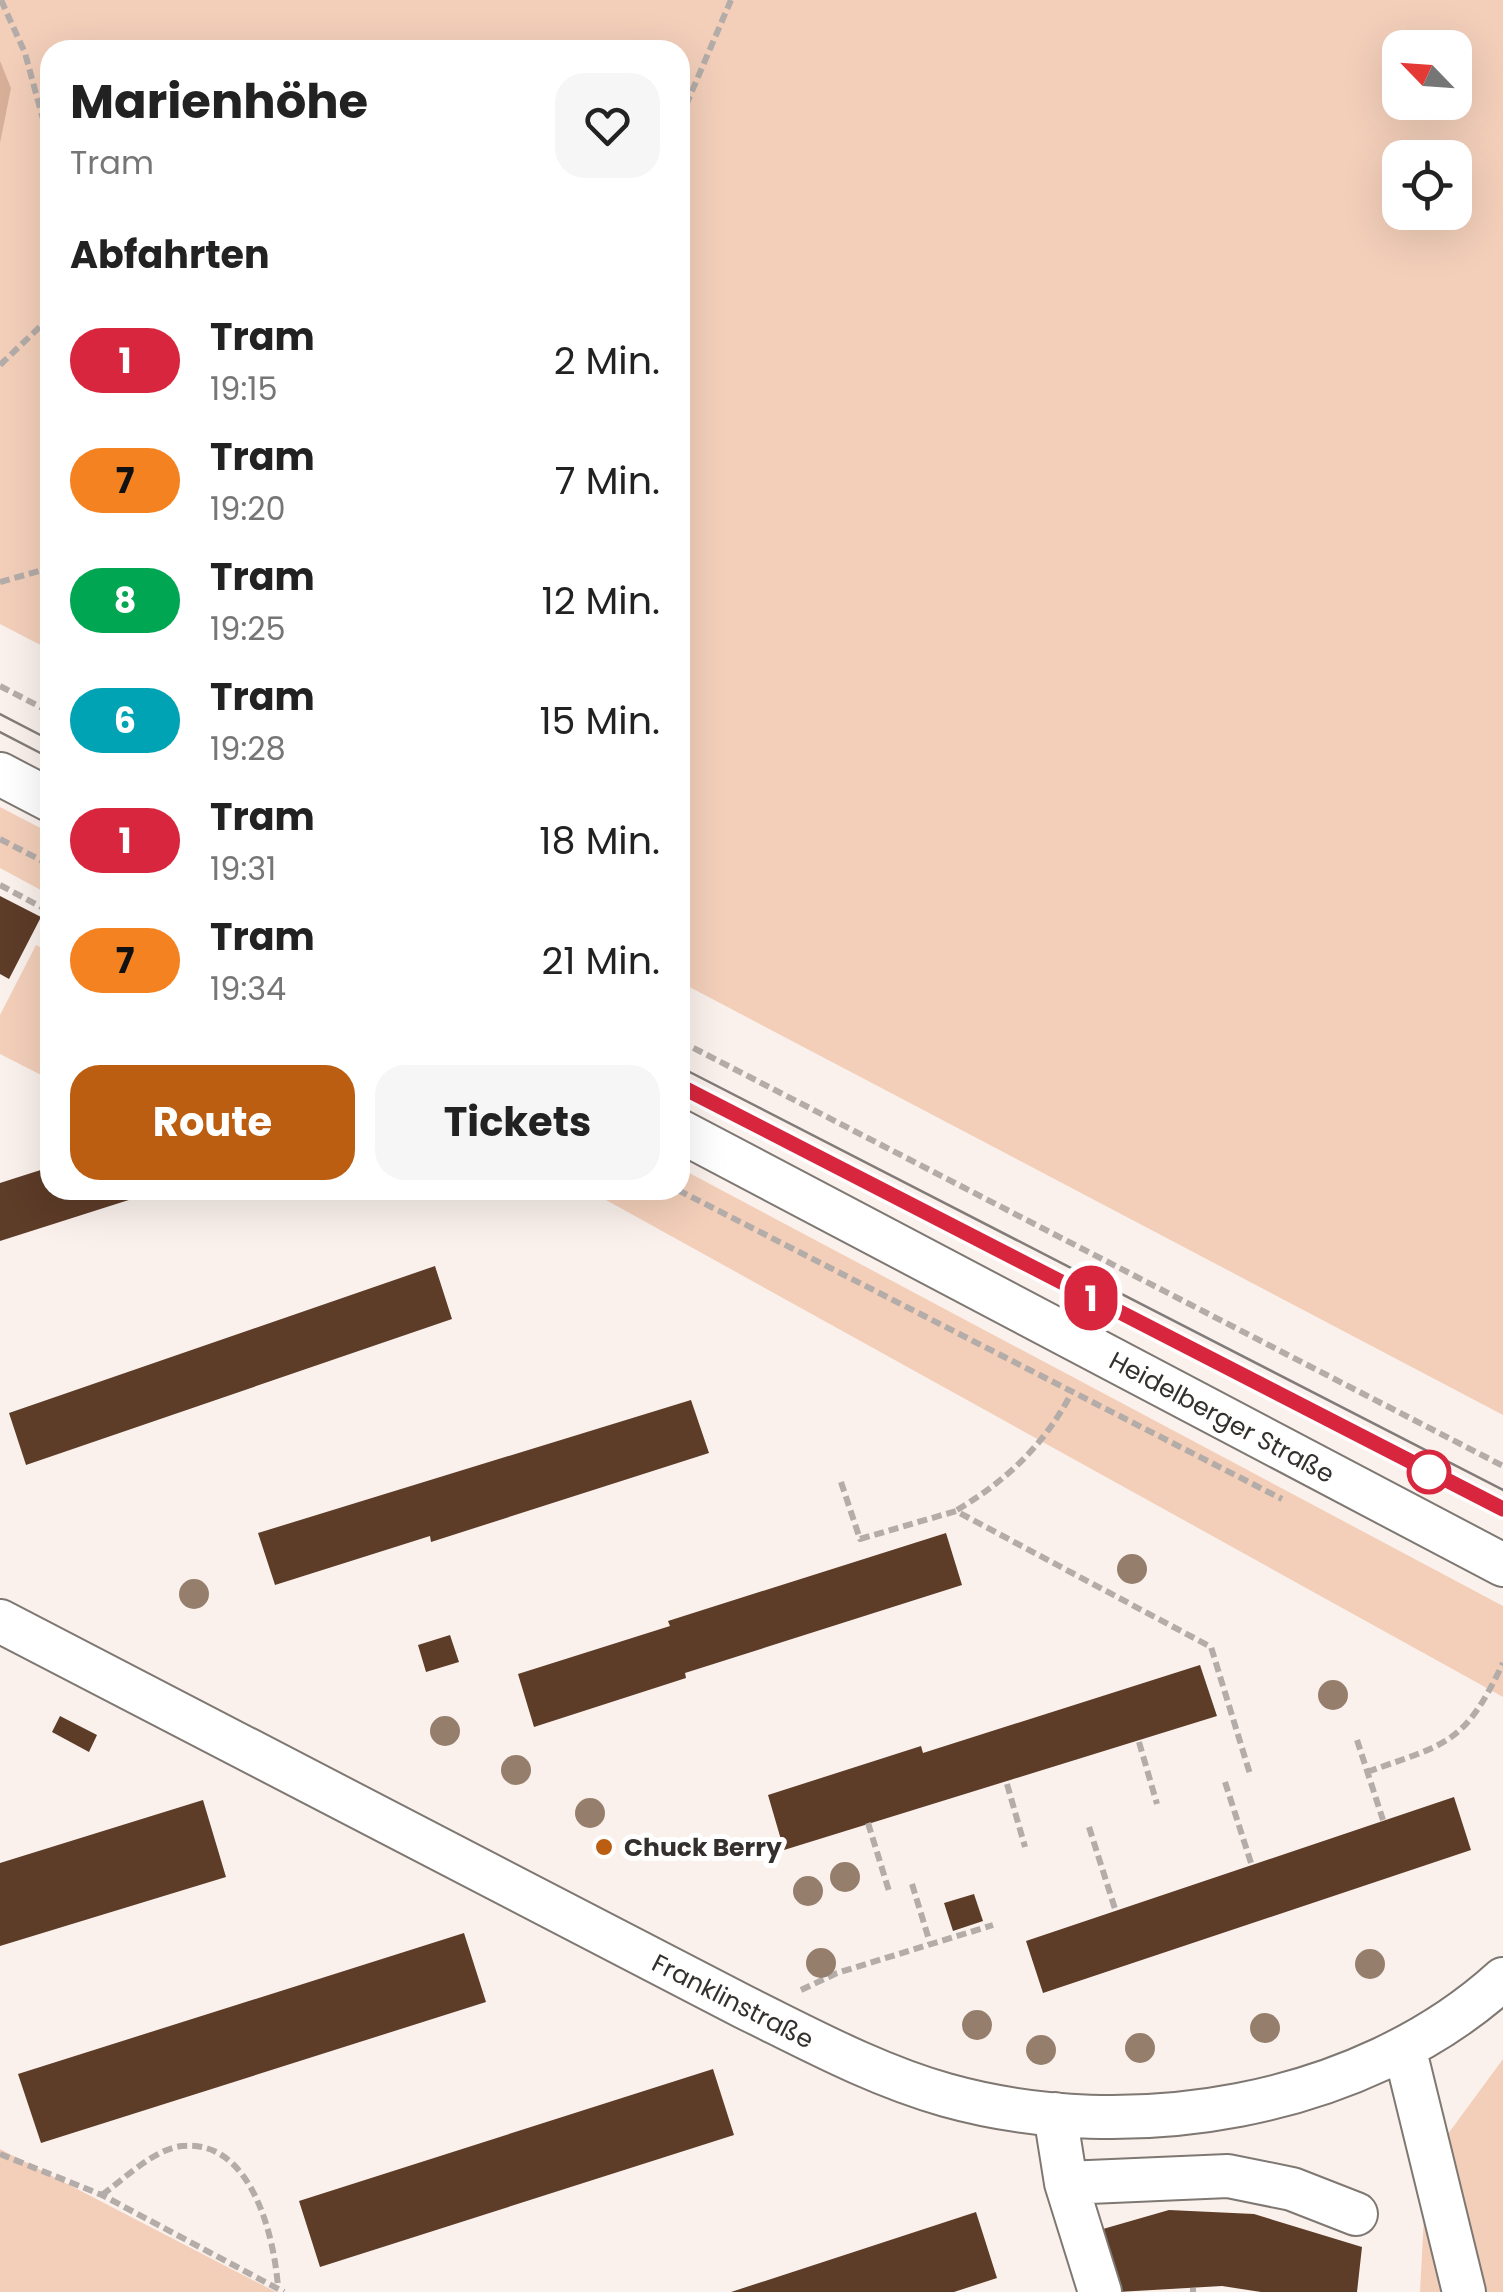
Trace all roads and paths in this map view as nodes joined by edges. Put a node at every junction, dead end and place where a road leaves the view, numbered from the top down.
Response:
1 (1, 0) edge
2 (731, 0) edge
3 (690, 96) edge
4 (40, 108) edge
5 (40, 327) edge
6 (0, 365) edge
7 (40, 571) edge
8 (0, 582) edge
9 (0, 686) edge
10 (40, 707) edge
11 (0, 774) edge
12 (40, 795) edge
13 (0, 839) edge
14 (40, 860) edge
15 (0, 886) edge
16 (40, 906) edge
17 (690, 1046) edge
18 (690, 1137) edge
19 (690, 1196) edge
20 (1071, 1394) junction
21 (1503, 1466) edge
22 (841, 1482) dead end
23 (1296, 1506) dead end
24 (956, 1510) junction
25 (1501, 1564) edge
26 (0, 1621) edge
27 (1503, 1663) edge
28 (1357, 1740) dead end
29 (1139, 1742) dead end
30 (1367, 1772) junction
31 (1250, 1774) dead end
32 (1224, 1782) dead end
33 (1007, 1784) dead end
34 (1157, 1804) dead end
35 (1382, 1820) dead end
36 (868, 1823) dead end
37 (1088, 1826) dead end
38 (1025, 1847) dead end
39 (1251, 1863) dead end
40 (912, 1884) dead end
41 (889, 1892) dead end
42 (1116, 1912) dead end
43 (994, 1924) dead end
44 (930, 1943) junction
45 (1503, 1979) edge
46 (796, 1992) dead end
47 (1405, 2051) junction
48 (1056, 2114) junction
49 (0, 2154) edge
50 (1066, 2182) junction
51 (102, 2195) junction
52 (1356, 2214) dead end
53 (281, 2290) edge
54 (1100, 2292) edge
55 (1464, 2292) edge

1 - 4 path
2 - 3 path
5 - 6 path
7 - 8 path
9 - 10 path
11 - 12 street
13 - 14 path
15 - 16 path
17 - 21 path
18 - 25 street, Heidelberger Straße
19 - 20 path
20 - 23 path
20 - 24 path
22 - 24 path
24 - 31 path
26 - 48 street, Franklinstraße
27 - 30 path
28 - 30 path
29 - 34 path
30 - 35 path
32 - 39 path
33 - 38 path
36 - 41 path
37 - 42 path
40 - 44 path
43 - 44 path
44 - 46 path
45 - 47 street, Franklinstraße
47 - 48 street, Franklinstraße
47 - 55 street
48 - 50 street
49 - 51 path
50 - 52 street
50 - 54 street
51 - 53 path
51 - 53 path

